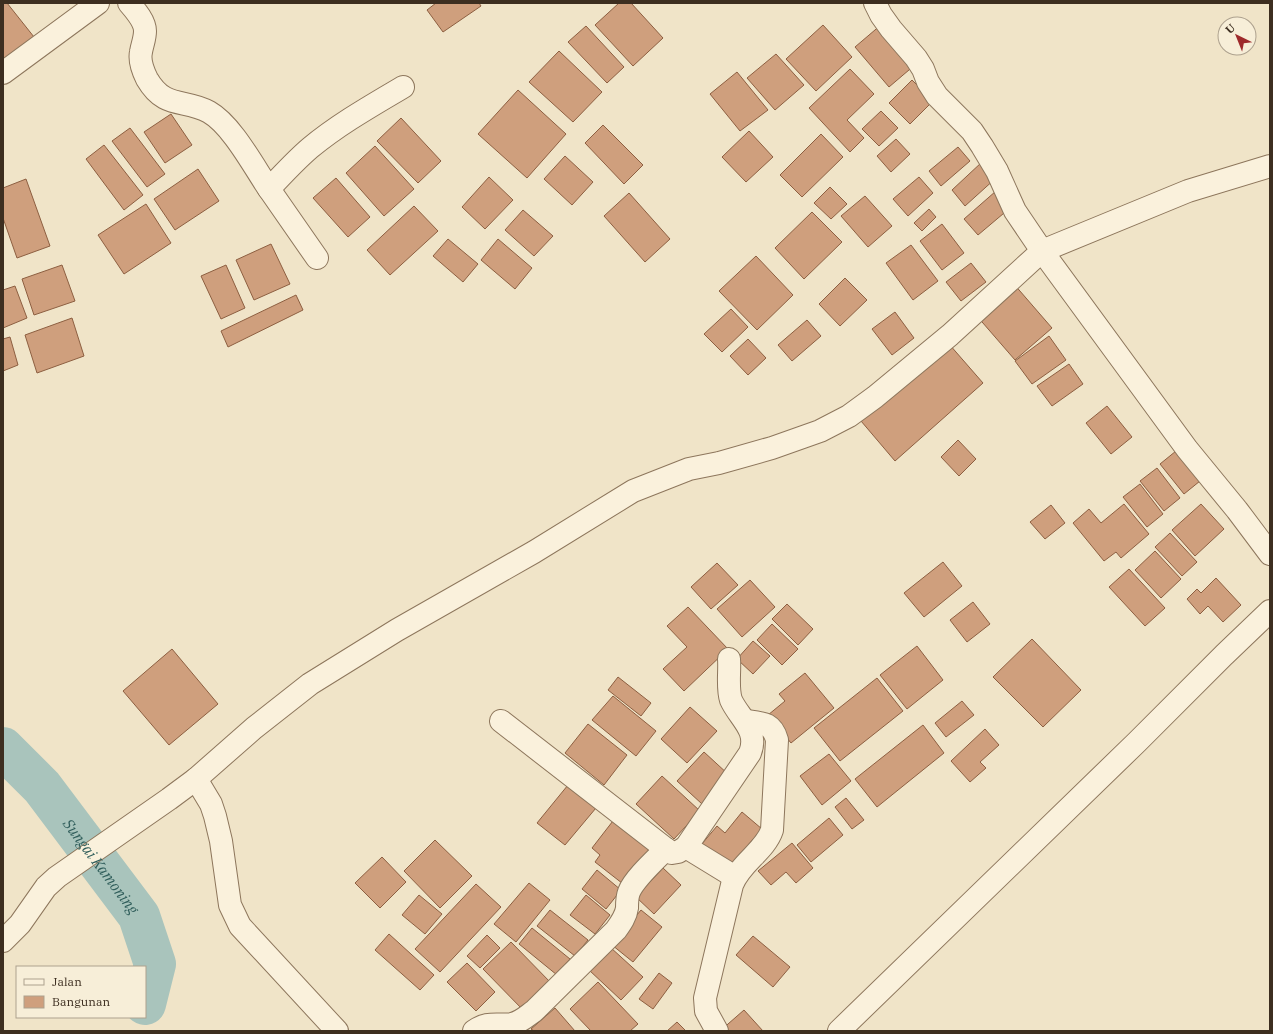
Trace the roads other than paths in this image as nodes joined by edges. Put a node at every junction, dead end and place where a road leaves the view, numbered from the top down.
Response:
1 (98, 3) edge
2 (129, 3) edge
3 (876, 3) edge
4 (3, 73) edge
5 (403, 87) dead end
6 (1270, 166) edge
7 (269, 189) junction
8 (1042, 251) junction
9 (317, 258) dead end
10 (1270, 554) edge
11 (1270, 611) edge
12 (729, 659) dead end
13 (501, 721) dead end
14 (745, 722) junction
15 (196, 778) junction
16 (676, 848) junction
17 (735, 877) junction
18 (3, 941) edge
19 (337, 1031) edge
20 (474, 1031) edge
21 (717, 1031) edge
22 (839, 1031) edge

1 - 4 street
2 - 7 street
3 - 8 street
5 - 7 street
6 - 8 street
7 - 9 street
8 - 10 street
8 - 15 street
11 - 22 street
12 - 14 street
13 - 16 street
14 - 16 street
14 - 17 street
15 - 18 street
15 - 19 street
16 - 17 street
16 - 20 street
17 - 21 street

